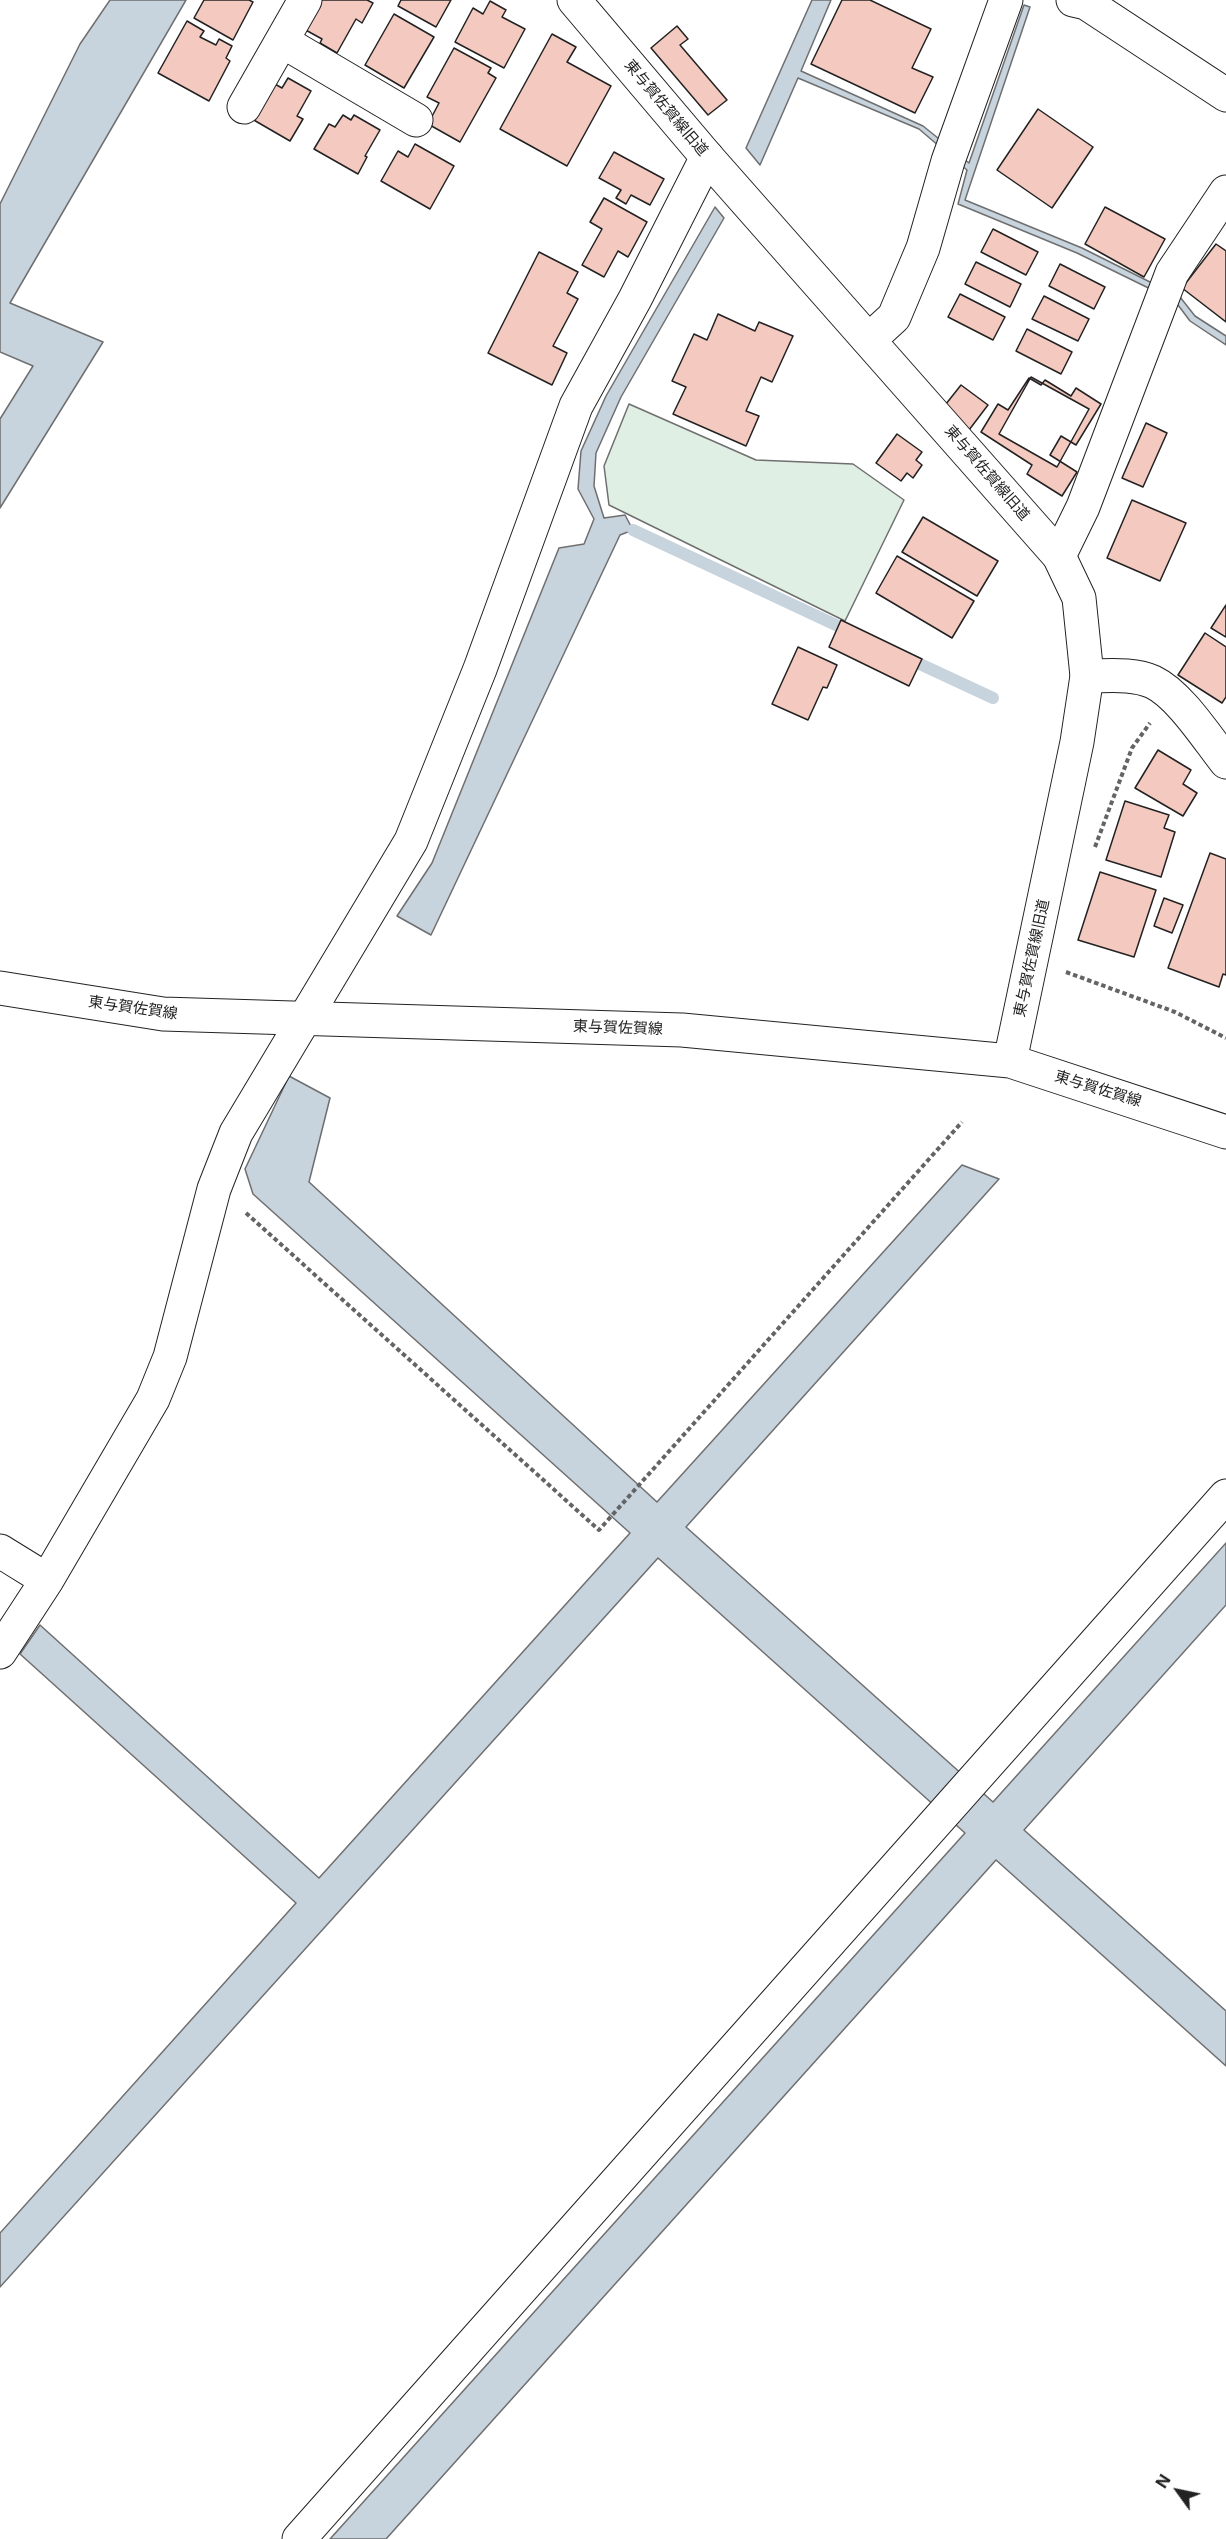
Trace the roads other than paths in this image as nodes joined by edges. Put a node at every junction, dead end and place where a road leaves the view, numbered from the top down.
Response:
1 (305, 0) edge
2 (574, 0) edge
3 (1006, 0) edge
4 (1073, 0) edge
5 (282, 41) junction
6 (1226, 94) edge
7 (244, 107) dead end
8 (416, 120) dead end
9 (707, 157) junction
10 (1226, 192) edge
11 (869, 340) junction
12 (1059, 555) junction
13 (1087, 676) junction
14 (1226, 762) edge
15 (0, 988) edge
16 (304, 1019) junction
17 (1010, 1061) junction
18 (1226, 1132) edge
19 (1226, 1496) edge
20 (0, 1551) edge
21 (47, 1580) junction
22 (0, 1652) edge
23 (299, 2539) edge

1 - 5 street
2 - 9 street, 東与賀佐賀線旧道
3 - 11 street
4 - 6 street
5 - 7 street
5 - 8 street
9 - 11 street, 東与賀佐賀線旧道
9 - 16 street
10 - 12 street
11 - 12 street, 東与賀佐賀線旧道
12 - 13 street, 東与賀佐賀線旧道
13 - 14 street
13 - 17 street, 東与賀佐賀線旧道
15 - 16 street, 東与賀佐賀線
16 - 17 street, 東与賀佐賀線
16 - 21 street
17 - 18 street, 東与賀佐賀線
19 - 23 street
20 - 21 street
21 - 22 street

